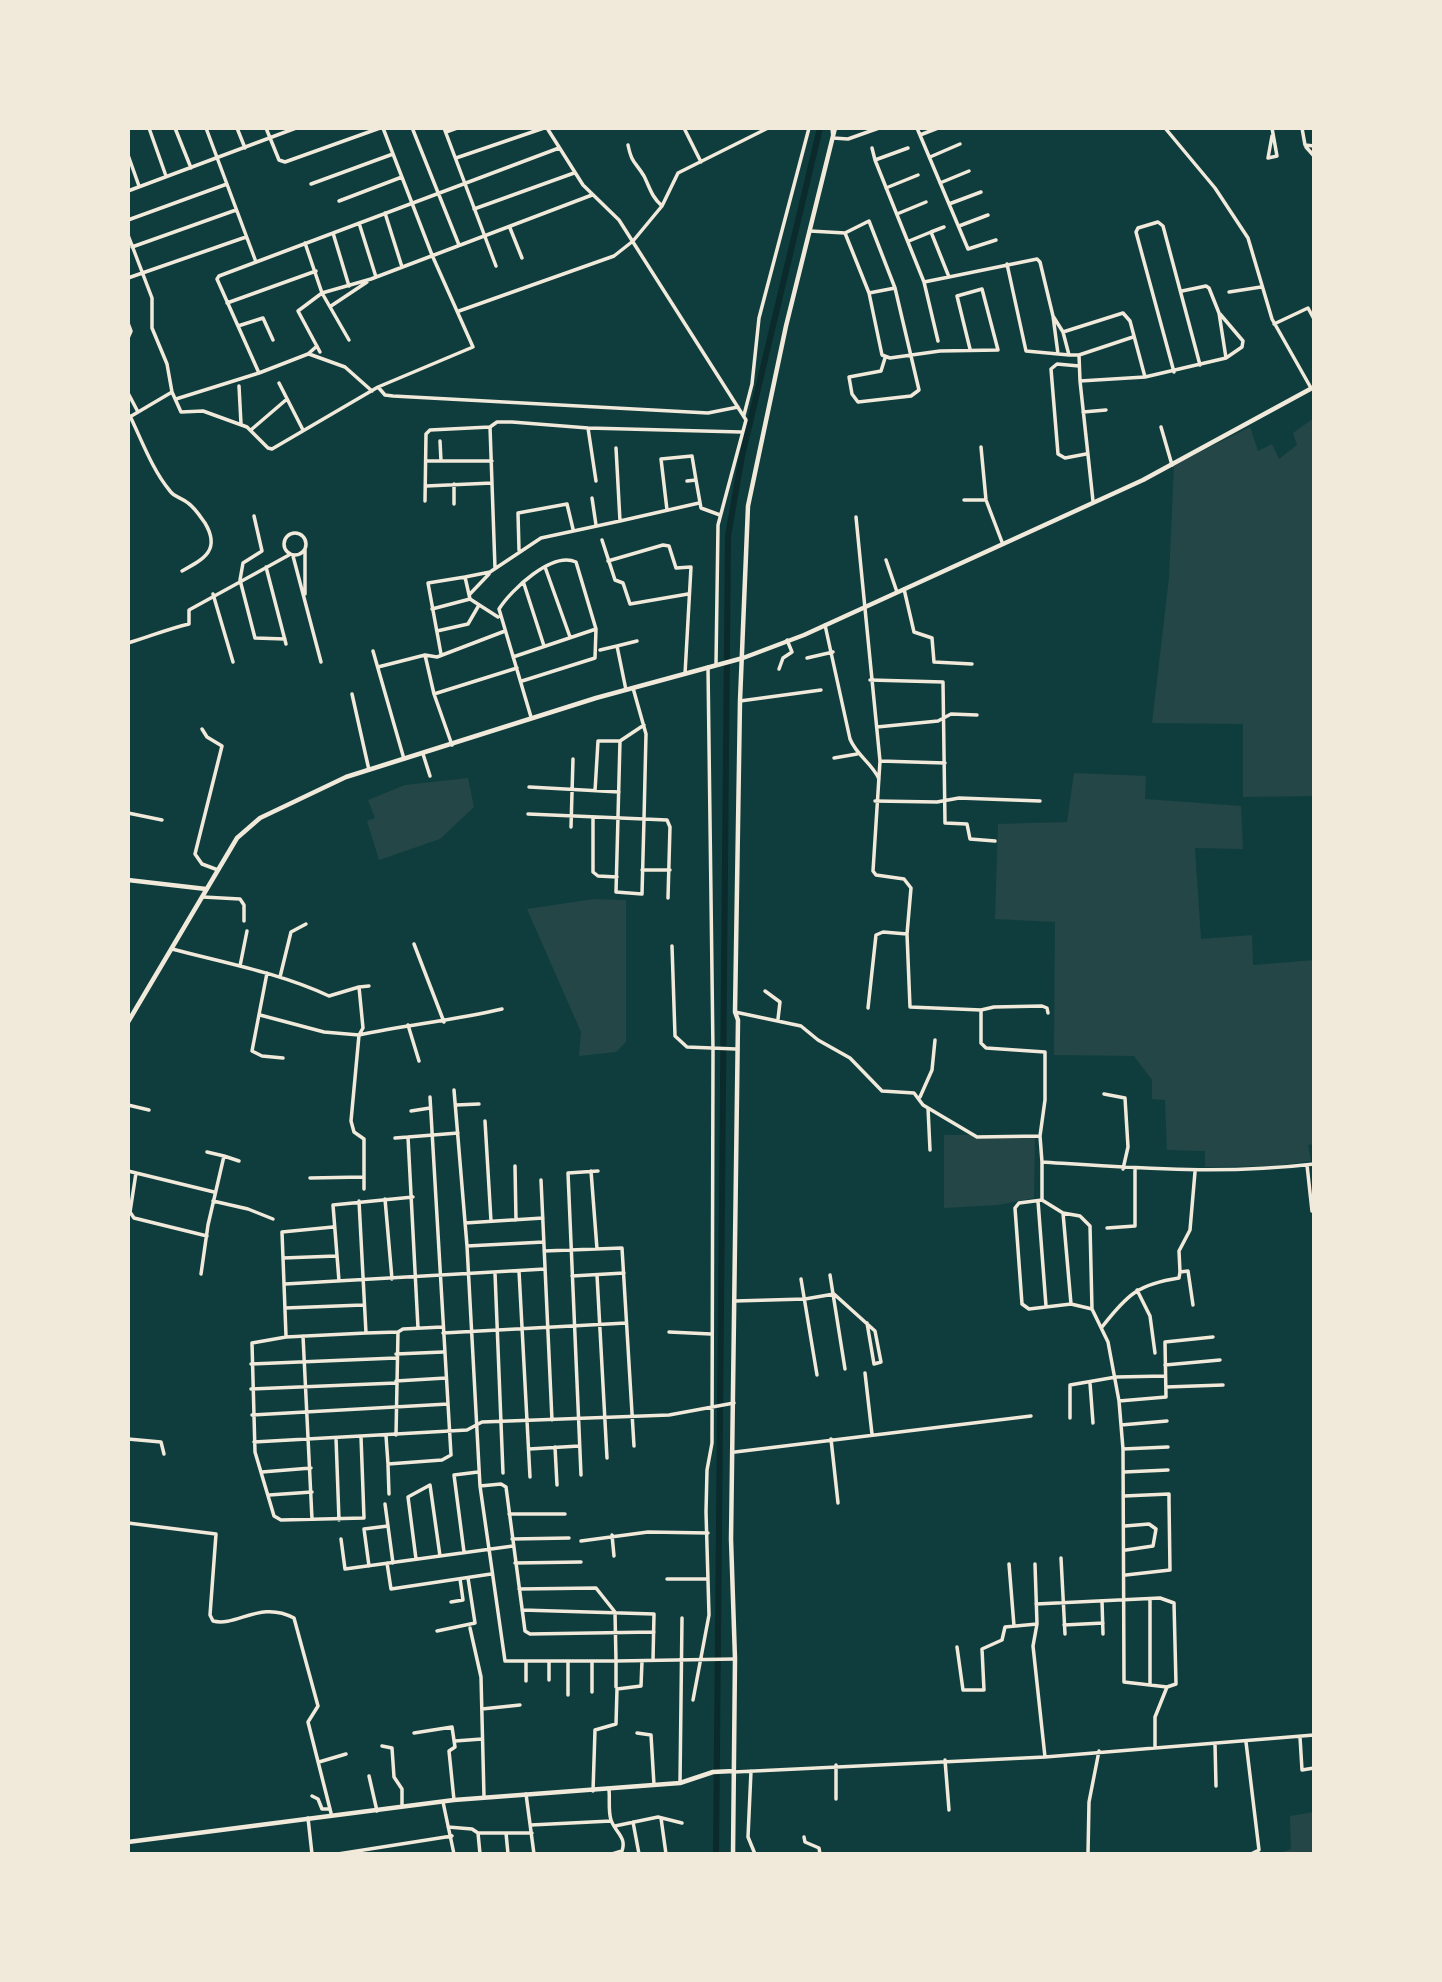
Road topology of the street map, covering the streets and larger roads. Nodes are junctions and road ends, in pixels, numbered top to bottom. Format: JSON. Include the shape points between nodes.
{"nodes":[{"id":1,"x":149,"y":128,"type":"edge"},
{"id":2,"x":175,"y":128,"type":"edge"},
{"id":3,"x":206,"y":128,"type":"edge"},
{"id":4,"x":237,"y":128,"type":"edge"},
{"id":5,"x":266,"y":128,"type":"edge"},
{"id":6,"x":295,"y":128,"type":"edge"},
{"id":7,"x":382,"y":128,"type":"edge"},
{"id":8,"x":457,"y":128,"type":"edge"},
{"id":9,"x":545,"y":128,"type":"edge"},
{"id":10,"x":684,"y":128,"type":"edge"},
{"id":11,"x":768,"y":128,"type":"edge"},
{"id":12,"x":809,"y":128,"type":"edge"},
{"id":13,"x":834,"y":128,"type":"edge"},
{"id":14,"x":879,"y":128,"type":"edge"},
{"id":15,"x":917,"y":128,"type":"edge"},
{"id":16,"x":938,"y":128,"type":"edge"},
{"id":17,"x":1165,"y":128,"type":"edge"},
{"id":18,"x":1272,"y":128,"type":"edge"},
{"id":19,"x":1302,"y":128,"type":"edge"},
{"id":20,"x":413,"y":130,"type":"dead end"},
{"id":21,"x":445,"y":130,"type":"edge"},
{"id":22,"x":920,"y":135,"type":"junction"},
{"id":23,"x":1272,"y":136,"type":"junction"},
{"id":24,"x":270,"y":138,"type":"junction"},
{"id":25,"x":833,"y":138,"type":"junction"},
{"id":26,"x":960,"y":144,"type":"dead end"},
{"id":27,"x":628,"y":145,"type":"dead end"},
{"id":28,"x":1314,"y":146,"type":"edge"},
{"id":29,"x":1306,"y":147,"type":"junction"},
{"id":30,"x":244,"y":148,"type":"junction"},
{"id":31,"x":559,"y":148,"type":"junction"},
{"id":32,"x":872,"y":148,"type":"dead end"},
{"id":33,"x":908,"y":148,"type":"dead end"},
{"id":34,"x":393,"y":154,"type":"junction"},
{"id":35,"x":128,"y":155,"type":"edge"},
{"id":36,"x":1314,"y":156,"type":"edge"},
{"id":37,"x":930,"y":157,"type":"junction"},
{"id":38,"x":217,"y":158,"type":"junction"},
{"id":39,"x":456,"y":158,"type":"junction"},
{"id":40,"x":875,"y":160,"type":"junction"},
{"id":41,"x":701,"y":162,"type":"junction"},
{"id":42,"x":191,"y":168,"type":"junction"},
{"id":43,"x":969,"y":171,"type":"dead end"},
{"id":44,"x":574,"y":173,"type":"junction"},
{"id":45,"x":918,"y":175,"type":"dead end"},
{"id":46,"x":166,"y":176,"type":"junction"},
{"id":47,"x":402,"y":177,"type":"junction"},
{"id":48,"x":940,"y":183,"type":"junction"},
{"id":49,"x":227,"y":184,"type":"junction"},
{"id":50,"x":311,"y":184,"type":"dead end"},
{"id":51,"x":465,"y":184,"type":"junction"},
{"id":52,"x":139,"y":186,"type":"junction"},
{"id":53,"x":886,"y":188,"type":"junction"},
{"id":54,"x":128,"y":191,"type":"edge"},
{"id":55,"x":981,"y":192,"type":"dead end"},
{"id":56,"x":439,"y":194,"type":"junction"},
{"id":57,"x":592,"y":195,"type":"junction"},
{"id":58,"x":339,"y":201,"type":"dead end"},
{"id":59,"x":926,"y":202,"type":"dead end"},
{"id":60,"x":412,"y":204,"type":"junction"},
{"id":61,"x":949,"y":204,"type":"junction"},
{"id":62,"x":662,"y":206,"type":"junction"},
{"id":63,"x":474,"y":209,"type":"junction"},
{"id":64,"x":237,"y":210,"type":"junction"},
{"id":65,"x":385,"y":214,"type":"junction"},
{"id":66,"x":897,"y":214,"type":"junction"},
{"id":67,"x":988,"y":215,"type":"dead end"},
{"id":68,"x":128,"y":220,"type":"edge"},
{"id":69,"x":359,"y":223,"type":"junction"},
{"id":70,"x":958,"y":226,"type":"junction"},
{"id":71,"x":510,"y":227,"type":"junction"},
{"id":72,"x":944,"y":227,"type":"dead end"},
{"id":73,"x":810,"y":231,"type":"junction"},
{"id":74,"x":930,"y":232,"type":"junction"},
{"id":75,"x":333,"y":233,"type":"junction"},
{"id":76,"x":845,"y":233,"type":"junction"},
{"id":77,"x":128,"y":235,"type":"edge"},
{"id":78,"x":484,"y":236,"type":"junction"},
{"id":79,"x":246,"y":237,"type":"junction"},
{"id":80,"x":996,"y":240,"type":"dead end"},
{"id":81,"x":909,"y":241,"type":"junction"},
{"id":82,"x":633,"y":242,"type":"junction"},
{"id":83,"x":305,"y":243,"type":"junction"},
{"id":84,"x":459,"y":245,"type":"junction"},
{"id":85,"x":132,"y":247,"type":"junction"},
{"id":86,"x":432,"y":255,"type":"junction"},
{"id":87,"x":522,"y":258,"type":"dead end"},
{"id":88,"x":256,"y":262,"type":"junction"},
{"id":89,"x":1007,"y":264,"type":"junction"},
{"id":90,"x":496,"y":266,"type":"dead end"},
{"id":91,"x":402,"y":267,"type":"junction"},
{"id":92,"x":316,"y":271,"type":"junction"},
{"id":93,"x":142,"y":272,"type":"junction"},
{"id":94,"x":949,"y":277,"type":"junction"},
{"id":95,"x":128,"y":278,"type":"edge"},
{"id":96,"x":374,"y":278,"type":"junction"},
{"id":97,"x":924,"y":282,"type":"junction"},
{"id":98,"x":349,"y":286,"type":"junction"},
{"id":99,"x":1261,"y":287,"type":"junction"},
{"id":100,"x":895,"y":288,"type":"junction"},
{"id":101,"x":1182,"y":291,"type":"junction"},
{"id":102,"x":1229,"y":292,"type":"dead end"},
{"id":103,"x":322,"y":293,"type":"junction"},
{"id":104,"x":869,"y":293,"type":"junction"},
{"id":105,"x":227,"y":303,"type":"junction"},
{"id":106,"x":331,"y":306,"type":"junction"},
{"id":107,"x":459,"y":312,"type":"junction"},
{"id":108,"x":1219,"y":313,"type":"junction"},
{"id":109,"x":1053,"y":316,"type":"junction"},
{"id":110,"x":1314,"y":319,"type":"edge"},
{"id":111,"x":128,"y":323,"type":"edge"},
{"id":112,"x":1274,"y":324,"type":"junction"},
{"id":113,"x":238,"y":326,"type":"junction"},
{"id":114,"x":1063,"y":332,"type":"junction"},
{"id":115,"x":1134,"y":337,"type":"junction"},
{"id":116,"x":128,"y":338,"type":"edge"},
{"id":117,"x":273,"y":340,"type":"dead end"},
{"id":118,"x":349,"y":340,"type":"dead end"},
{"id":119,"x":938,"y":341,"type":"dead end"},
{"id":120,"x":317,"y":345,"type":"junction"},
{"id":121,"x":970,"y":349,"type":"junction"},
{"id":122,"x":320,"y":352,"type":"dead end"},
{"id":123,"x":308,"y":354,"type":"junction"},
{"id":124,"x":1058,"y":354,"type":"junction"},
{"id":125,"x":1069,"y":355,"type":"junction"},
{"id":126,"x":1079,"y":355,"type":"junction"},
{"id":127,"x":911,"y":356,"type":"junction"},
{"id":128,"x":886,"y":358,"type":"junction"},
{"id":129,"x":1226,"y":358,"type":"junction"},
{"id":130,"x":1200,"y":365,"type":"junction"},
{"id":131,"x":1079,"y":366,"type":"junction"},
{"id":132,"x":1174,"y":372,"type":"junction"},
{"id":133,"x":259,"y":373,"type":"junction"},
{"id":134,"x":1145,"y":377,"type":"junction"},
{"id":135,"x":1080,"y":381,"type":"junction"},
{"id":136,"x":279,"y":383,"type":"dead end"},
{"id":137,"x":239,"y":386,"type":"dead end"},
{"id":138,"x":377,"y":387,"type":"junction"},
{"id":139,"x":1313,"y":387,"type":"edge"},
{"id":140,"x":372,"y":391,"type":"junction"},
{"id":141,"x":172,"y":392,"type":"junction"},
{"id":142,"x":128,"y":393,"type":"edge"},
{"id":143,"x":287,"y":399,"type":"junction"},
{"id":144,"x":175,"y":400,"type":"junction"},
{"id":145,"x":738,"y":407,"type":"junction"},
{"id":146,"x":1106,"y":410,"type":"dead end"},
{"id":147,"x":138,"y":412,"type":"junction"},
{"id":148,"x":1083,"y":412,"type":"junction"},
{"id":149,"x":129,"y":417,"type":"edge"},
{"id":150,"x":745,"y":418,"type":"junction"},
{"id":151,"x":241,"y":424,"type":"junction"},
{"id":152,"x":490,"y":427,"type":"junction"},
{"id":153,"x":1161,"y":427,"type":"dead end"},
{"id":154,"x":588,"y":428,"type":"junction"},
{"id":155,"x":252,"y":429,"type":"junction"},
{"id":156,"x":303,"y":430,"type":"junction"},
{"id":157,"x":741,"y":432,"type":"junction"},
{"id":158,"x":440,"y":441,"type":"dead end"},
{"id":159,"x":981,"y":447,"type":"dead end"},
{"id":160,"x":616,"y":448,"type":"dead end"},
{"id":161,"x":1086,"y":454,"type":"junction"},
{"id":162,"x":426,"y":461,"type":"junction"},
{"id":163,"x":441,"y":461,"type":"junction"},
{"id":164,"x":492,"y":461,"type":"junction"},
{"id":165,"x":1172,"y":465,"type":"junction"},
{"id":166,"x":696,"y":480,"type":"junction"},
{"id":167,"x":596,"y":481,"type":"dead end"},
{"id":168,"x":687,"y":481,"type":"dead end"},
{"id":169,"x":492,"y":483,"type":"junction"},
{"id":170,"x":454,"y":484,"type":"junction"},
{"id":171,"x":426,"y":486,"type":"junction"},
{"id":172,"x":592,"y":498,"type":"dead end"},
{"id":173,"x":964,"y":500,"type":"dead end"},
{"id":174,"x":986,"y":500,"type":"junction"},
{"id":175,"x":1093,"y":500,"type":"junction"},
{"id":176,"x":425,"y":501,"type":"dead end"},
{"id":177,"x":699,"y":503,"type":"junction"},
{"id":178,"x":454,"y":504,"type":"dead end"},
{"id":179,"x":667,"y":510,"type":"junction"},
{"id":180,"x":720,"y":515,"type":"junction"},
{"id":181,"x":254,"y":516,"type":"dead end"},
{"id":182,"x":856,"y":517,"type":"dead end"},
{"id":183,"x":620,"y":521,"type":"junction"},
{"id":184,"x":596,"y":525,"type":"junction"},
{"id":185,"x":573,"y":529,"type":"junction"},
{"id":186,"x":601,"y":540,"type":"dead end"},
{"id":187,"x":1002,"y":542,"type":"junction"},
{"id":188,"x":305,"y":548,"type":"junction"},
{"id":189,"x":519,"y":551,"type":"junction"},
{"id":190,"x":291,"y":555,"type":"junction"},
{"id":191,"x":887,"y":560,"type":"dead end"},
{"id":192,"x":608,"y":561,"type":"junction"},
{"id":193,"x":266,"y":567,"type":"junction"},
{"id":194,"x":545,"y":567,"type":"junction"},
{"id":195,"x":495,"y":568,"type":"junction"},
{"id":196,"x":181,"y":571,"type":"dead end"},
{"id":197,"x":490,"y":572,"type":"junction"},
{"id":198,"x":465,"y":577,"type":"junction"},
{"id":199,"x":240,"y":580,"type":"junction"},
{"id":200,"x":524,"y":584,"type":"junction"},
{"id":201,"x":904,"y":589,"type":"junction"},
{"id":202,"x":214,"y":594,"type":"junction"},
{"id":203,"x":688,"y":594,"type":"junction"},
{"id":204,"x":898,"y":594,"type":"junction"},
{"id":205,"x":470,"y":597,"type":"junction"},
{"id":206,"x":305,"y":599,"type":"junction"},
{"id":207,"x":480,"y":605,"type":"junction"},
{"id":208,"x":864,"y":607,"type":"junction"},
{"id":209,"x":432,"y":608,"type":"junction"},
{"id":210,"x":500,"y":618,"type":"junction"},
{"id":211,"x":825,"y":625,"type":"junction"},
{"id":212,"x":596,"y":629,"type":"junction"},
{"id":213,"x":437,"y":631,"type":"junction"},
{"id":214,"x":505,"y":631,"type":"junction"},
{"id":215,"x":570,"y":637,"type":"junction"},
{"id":216,"x":285,"y":639,"type":"junction"},
{"id":217,"x":787,"y":640,"type":"junction"},
{"id":218,"x":637,"y":641,"type":"dead end"},
{"id":219,"x":128,"y":643,"type":"edge"},
{"id":220,"x":286,"y":645,"type":"dead end"},
{"id":221,"x":544,"y":646,"type":"junction"},
{"id":222,"x":617,"y":646,"type":"junction"},
{"id":223,"x":600,"y":650,"type":"dead end"},
{"id":224,"x":373,"y":651,"type":"dead end"},
{"id":225,"x":833,"y":652,"type":"junction"},
{"id":226,"x":441,"y":654,"type":"junction"},
{"id":227,"x":425,"y":655,"type":"junction"},
{"id":228,"x":513,"y":657,"type":"junction"},
{"id":229,"x":743,"y":658,"type":"junction"},
{"id":230,"x":807,"y":658,"type":"dead end"},
{"id":231,"x":233,"y":662,"type":"dead end"},
{"id":232,"x":321,"y":662,"type":"dead end"},
{"id":233,"x":717,"y":663,"type":"junction"},
{"id":234,"x":972,"y":664,"type":"dead end"},
{"id":235,"x":378,"y":667,"type":"junction"},
{"id":236,"x":708,"y":667,"type":"junction"},
{"id":237,"x":517,"y":668,"type":"junction"},
{"id":238,"x":779,"y":669,"type":"dead end"},
{"id":239,"x":685,"y":674,"type":"junction"},
{"id":240,"x":870,"y":680,"type":"junction"},
{"id":241,"x":522,"y":681,"type":"junction"},
{"id":242,"x":633,"y":688,"type":"junction"},
{"id":243,"x":626,"y":690,"type":"junction"},
{"id":244,"x":821,"y":690,"type":"dead end"},
{"id":245,"x":352,"y":694,"type":"dead end"},
{"id":246,"x":434,"y":694,"type":"junction"},
{"id":247,"x":740,"y":701,"type":"junction"},
{"id":248,"x":977,"y":715,"type":"dead end"},
{"id":249,"x":531,"y":717,"type":"junction"},
{"id":250,"x":944,"y":718,"type":"junction"},
{"id":251,"x":644,"y":725,"type":"junction"},
{"id":252,"x":877,"y":727,"type":"junction"},
{"id":253,"x":202,"y":729,"type":"dead end"},
{"id":254,"x":620,"y":741,"type":"junction"},
{"id":255,"x":452,"y":745,"type":"junction"},
{"id":256,"x":423,"y":754,"type":"junction"},
{"id":257,"x":857,"y":754,"type":"junction"},
{"id":258,"x":834,"y":758,"type":"dead end"},
{"id":259,"x":573,"y":759,"type":"dead end"},
{"id":260,"x":404,"y":761,"type":"junction"},
{"id":261,"x":880,"y":761,"type":"junction"},
{"id":262,"x":945,"y":763,"type":"junction"},
{"id":263,"x":369,"y":770,"type":"junction"},
{"id":264,"x":430,"y":776,"type":"dead end"},
{"id":265,"x":880,"y":781,"type":"junction"},
{"id":266,"x":529,"y":788,"type":"dead end"},
{"id":267,"x":572,"y":789,"type":"junction"},
{"id":268,"x":595,"y":791,"type":"junction"},
{"id":269,"x":619,"y":792,"type":"junction"},
{"id":270,"x":946,"y":800,"type":"junction"},
{"id":271,"x":875,"y":801,"type":"junction"},
{"id":272,"x":1040,"y":801,"type":"dead end"},
{"id":273,"x":128,"y":813,"type":"edge"},
{"id":274,"x":528,"y":814,"type":"dead end"},
{"id":275,"x":571,"y":815,"type":"junction"},
{"id":276,"x":593,"y":817,"type":"junction"},
{"id":277,"x":618,"y":818,"type":"junction"},
{"id":278,"x":644,"y":819,"type":"junction"},
{"id":279,"x":162,"y":820,"type":"dead end"},
{"id":280,"x":571,"y":827,"type":"dead end"},
{"id":281,"x":995,"y":841,"type":"dead end"},
{"id":282,"x":218,"y":870,"type":"junction"},
{"id":283,"x":642,"y":870,"type":"junction"},
{"id":284,"x":670,"y":870,"type":"junction"},
{"id":285,"x":617,"y":877,"type":"junction"},
{"id":286,"x":128,"y":880,"type":"edge"},
{"id":287,"x":206,"y":889,"type":"junction"},
{"id":288,"x":203,"y":897,"type":"junction"},
{"id":289,"x":668,"y":898,"type":"dead end"},
{"id":290,"x":244,"y":921,"type":"dead end"},
{"id":291,"x":306,"y":924,"type":"dead end"},
{"id":292,"x":247,"y":931,"type":"dead end"},
{"id":293,"x":907,"y":934,"type":"junction"},
{"id":294,"x":414,"y":944,"type":"dead end"},
{"id":295,"x":672,"y":946,"type":"dead end"},
{"id":296,"x":172,"y":949,"type":"junction"},
{"id":297,"x":240,"y":967,"type":"junction"},
{"id":298,"x":267,"y":973,"type":"junction"},
{"id":299,"x":280,"y":977,"type":"junction"},
{"id":300,"x":369,"y":986,"type":"dead end"},
{"id":301,"x":359,"y":987,"type":"junction"},
{"id":302,"x":765,"y":991,"type":"dead end"},
{"id":303,"x":502,"y":1009,"type":"dead end"},
{"id":304,"x":868,"y":1009,"type":"dead end"},
{"id":305,"x":981,"y":1010,"type":"junction"},
{"id":306,"x":735,"y":1012,"type":"junction"},
{"id":307,"x":1048,"y":1013,"type":"dead end"},
{"id":308,"x":260,"y":1015,"type":"junction"},
{"id":309,"x":778,"y":1019,"type":"junction"},
{"id":310,"x":128,"y":1022,"type":"edge"},
{"id":311,"x":444,"y":1022,"type":"junction"},
{"id":312,"x":408,"y":1025,"type":"junction"},
{"id":313,"x":359,"y":1035,"type":"junction"},
{"id":314,"x":935,"y":1040,"type":"dead end"},
{"id":315,"x":714,"y":1050,"type":"junction"},
{"id":316,"x":733,"y":1050,"type":"junction"},
{"id":317,"x":283,"y":1058,"type":"dead end"},
{"id":318,"x":419,"y":1061,"type":"dead end"},
{"id":319,"x":454,"y":1090,"type":"dead end"},
{"id":320,"x":1104,"y":1094,"type":"dead end"},
{"id":321,"x":430,"y":1097,"type":"dead end"},
{"id":322,"x":920,"y":1097,"type":"junction"},
{"id":323,"x":479,"y":1104,"type":"dead end"},
{"id":324,"x":128,"y":1105,"type":"edge"},
{"id":325,"x":456,"y":1105,"type":"junction"},
{"id":326,"x":430,"y":1108,"type":"junction"},
{"id":327,"x":928,"y":1108,"type":"junction"},
{"id":328,"x":149,"y":1110,"type":"dead end"},
{"id":329,"x":411,"y":1111,"type":"dead end"},
{"id":330,"x":485,"y":1121,"type":"dead end"},
{"id":331,"x":458,"y":1133,"type":"junction"},
{"id":332,"x":433,"y":1135,"type":"junction"},
{"id":333,"x":1040,"y":1136,"type":"junction"},
{"id":334,"x":408,"y":1137,"type":"junction"},
{"id":335,"x":395,"y":1138,"type":"dead end"},
{"id":336,"x":930,"y":1150,"type":"dead end"},
{"id":337,"x":207,"y":1152,"type":"dead end"},
{"id":338,"x":225,"y":1156,"type":"junction"},
{"id":339,"x":239,"y":1161,"type":"dead end"},
{"id":340,"x":1042,"y":1162,"type":"junction"},
{"id":341,"x":1314,"y":1164,"type":"edge"},
{"id":342,"x":1307,"y":1165,"type":"junction"},
{"id":343,"x":515,"y":1166,"type":"dead end"},
{"id":344,"x":1123,"y":1169,"type":"junction"},
{"id":345,"x":1135,"y":1170,"type":"junction"},
{"id":346,"x":128,"y":1171,"type":"edge"},
{"id":347,"x":591,"y":1171,"type":"junction"},
{"id":348,"x":598,"y":1171,"type":"dead end"},
{"id":349,"x":1195,"y":1172,"type":"junction"},
{"id":350,"x":136,"y":1173,"type":"junction"},
{"id":351,"x":363,"y":1177,"type":"junction"},
{"id":352,"x":310,"y":1178,"type":"dead end"},
{"id":353,"x":541,"y":1181,"type":"dead end"},
{"id":354,"x":363,"y":1189,"type":"dead end"},
{"id":355,"x":215,"y":1192,"type":"junction"},
{"id":356,"x":413,"y":1197,"type":"junction"},
{"id":357,"x":385,"y":1199,"type":"junction"},
{"id":358,"x":1040,"y":1200,"type":"junction"},
{"id":359,"x":213,"y":1201,"type":"junction"},
{"id":360,"x":359,"y":1201,"type":"junction"},
{"id":361,"x":1312,"y":1211,"type":"dead end"},
{"id":362,"x":1063,"y":1213,"type":"junction"},
{"id":363,"x":542,"y":1218,"type":"junction"},
{"id":364,"x":274,"y":1219,"type":"dead end"},
{"id":365,"x":516,"y":1220,"type":"junction"},
{"id":366,"x":491,"y":1221,"type":"junction"},
{"id":367,"x":466,"y":1223,"type":"junction"},
{"id":368,"x":333,"y":1227,"type":"junction"},
{"id":369,"x":1107,"y":1228,"type":"dead end"},
{"id":370,"x":207,"y":1236,"type":"junction"},
{"id":371,"x":544,"y":1242,"type":"junction"},
{"id":372,"x":467,"y":1246,"type":"junction"},
{"id":373,"x":597,"y":1249,"type":"junction"},
{"id":374,"x":571,"y":1250,"type":"junction"},
{"id":375,"x":544,"y":1251,"type":"junction"},
{"id":376,"x":336,"y":1256,"type":"junction"},
{"id":377,"x":283,"y":1258,"type":"junction"},
{"id":378,"x":545,"y":1269,"type":"junction"},
{"id":379,"x":519,"y":1271,"type":"junction"},
{"id":380,"x":1180,"y":1272,"type":"junction"},
{"id":381,"x":495,"y":1273,"type":"junction"},
{"id":382,"x":624,"y":1273,"type":"junction"},
{"id":383,"x":201,"y":1274,"type":"dead end"},
{"id":384,"x":469,"y":1274,"type":"junction"},
{"id":385,"x":597,"y":1275,"type":"junction"},
{"id":386,"x":830,"y":1275,"type":"dead end"},
{"id":387,"x":441,"y":1276,"type":"junction"},
{"id":388,"x":572,"y":1276,"type":"junction"},
{"id":389,"x":416,"y":1278,"type":"junction"},
{"id":390,"x":392,"y":1279,"type":"junction"},
{"id":391,"x":801,"y":1279,"type":"dead end"},
{"id":392,"x":364,"y":1280,"type":"junction"},
{"id":393,"x":339,"y":1281,"type":"junction"},
{"id":394,"x":285,"y":1284,"type":"junction"},
{"id":395,"x":1137,"y":1290,"type":"junction"},
{"id":396,"x":834,"y":1294,"type":"junction"},
{"id":397,"x":805,"y":1299,"type":"junction"},
{"id":398,"x":735,"y":1301,"type":"junction"},
{"id":399,"x":1071,"y":1304,"type":"junction"},
{"id":400,"x":364,"y":1305,"type":"junction"},
{"id":401,"x":1193,"y":1305,"type":"dead end"},
{"id":402,"x":1046,"y":1306,"type":"junction"},
{"id":403,"x":285,"y":1308,"type":"junction"},
{"id":404,"x":1092,"y":1309,"type":"junction"},
{"id":405,"x":626,"y":1323,"type":"junction"},
{"id":406,"x":867,"y":1323,"type":"junction"},
{"id":407,"x":600,"y":1325,"type":"junction"},
{"id":408,"x":575,"y":1326,"type":"junction"},
{"id":409,"x":442,"y":1327,"type":"junction"},
{"id":410,"x":1101,"y":1327,"type":"junction"},
{"id":411,"x":418,"y":1328,"type":"junction"},
{"id":412,"x":547,"y":1328,"type":"junction"},
{"id":413,"x":522,"y":1329,"type":"junction"},
{"id":414,"x":471,"y":1331,"type":"junction"},
{"id":415,"x":497,"y":1331,"type":"junction"},
{"id":416,"x":398,"y":1332,"type":"junction"},
{"id":417,"x":670,"y":1332,"type":"dead end"},
{"id":418,"x":366,"y":1333,"type":"junction"},
{"id":419,"x":443,"y":1333,"type":"junction"},
{"id":420,"x":711,"y":1334,"type":"junction"},
{"id":421,"x":303,"y":1336,"type":"junction"},
{"id":422,"x":286,"y":1337,"type":"junction"},
{"id":423,"x":1213,"y":1337,"type":"dead end"},
{"id":424,"x":444,"y":1352,"type":"junction"},
{"id":425,"x":1156,"y":1353,"type":"dead end"},
{"id":426,"x":397,"y":1356,"type":"junction"},
{"id":427,"x":1220,"y":1360,"type":"dead end"},
{"id":428,"x":304,"y":1363,"type":"junction"},
{"id":429,"x":251,"y":1364,"type":"junction"},
{"id":430,"x":1165,"y":1365,"type":"junction"},
{"id":431,"x":845,"y":1369,"type":"dead end"},
{"id":432,"x":865,"y":1373,"type":"dead end"},
{"id":433,"x":817,"y":1375,"type":"dead end"},
{"id":434,"x":1165,"y":1376,"type":"junction"},
{"id":435,"x":1116,"y":1377,"type":"junction"},
{"id":436,"x":446,"y":1378,"type":"junction"},
{"id":437,"x":396,"y":1382,"type":"junction"},
{"id":438,"x":1090,"y":1383,"type":"junction"},
{"id":439,"x":1223,"y":1385,"type":"dead end"},
{"id":440,"x":306,"y":1387,"type":"junction"},
{"id":441,"x":1166,"y":1387,"type":"junction"},
{"id":442,"x":251,"y":1389,"type":"junction"},
{"id":443,"x":1119,"y":1401,"type":"junction"},
{"id":444,"x":734,"y":1403,"type":"junction"},
{"id":445,"x":448,"y":1404,"type":"junction"},
{"id":446,"x":712,"y":1405,"type":"junction"},
{"id":447,"x":396,"y":1408,"type":"junction"},
{"id":448,"x":308,"y":1413,"type":"junction"},
{"id":449,"x":252,"y":1415,"type":"junction"},
{"id":450,"x":1031,"y":1416,"type":"dead end"},
{"id":451,"x":632,"y":1417,"type":"junction"},
{"id":452,"x":605,"y":1418,"type":"junction"},
{"id":453,"x":1070,"y":1418,"type":"dead end"},
{"id":454,"x":579,"y":1419,"type":"junction"},
{"id":455,"x":552,"y":1420,"type":"junction"},
{"id":456,"x":1167,"y":1421,"type":"dead end"},
{"id":457,"x":527,"y":1422,"type":"junction"},
{"id":458,"x":476,"y":1423,"type":"junction"},
{"id":459,"x":502,"y":1423,"type":"junction"},
{"id":460,"x":1093,"y":1423,"type":"dead end"},
{"id":461,"x":1121,"y":1425,"type":"junction"},
{"id":462,"x":450,"y":1431,"type":"junction"},
{"id":463,"x":872,"y":1434,"type":"junction"},
{"id":464,"x":396,"y":1435,"type":"junction"},
{"id":465,"x":386,"y":1436,"type":"junction"},
{"id":466,"x":361,"y":1437,"type":"junction"},
{"id":467,"x":336,"y":1438,"type":"junction"},
{"id":468,"x":128,"y":1439,"type":"edge"},
{"id":469,"x":831,"y":1439,"type":"junction"},
{"id":470,"x":310,"y":1440,"type":"junction"},
{"id":471,"x":254,"y":1442,"type":"junction"},
{"id":472,"x":580,"y":1446,"type":"junction"},
{"id":473,"x":634,"y":1446,"type":"dead end"},
{"id":474,"x":555,"y":1447,"type":"junction"},
{"id":475,"x":1168,"y":1447,"type":"dead end"},
{"id":476,"x":529,"y":1449,"type":"junction"},
{"id":477,"x":1123,"y":1449,"type":"junction"},
{"id":478,"x":734,"y":1452,"type":"junction"},
{"id":479,"x":164,"y":1454,"type":"dead end"},
{"id":480,"x":607,"y":1458,"type":"dead end"},
{"id":481,"x":388,"y":1464,"type":"junction"},
{"id":482,"x":311,"y":1468,"type":"junction"},
{"id":483,"x":1168,"y":1470,"type":"dead end"},
{"id":484,"x":262,"y":1472,"type":"junction"},
{"id":485,"x":478,"y":1472,"type":"junction"},
{"id":486,"x":503,"y":1472,"type":"dead end"},
{"id":487,"x":1124,"y":1472,"type":"junction"},
{"id":488,"x":581,"y":1475,"type":"dead end"},
{"id":489,"x":530,"y":1477,"type":"dead end"},
{"id":490,"x":557,"y":1485,"type":"dead end"},
{"id":491,"x":480,"y":1486,"type":"junction"},
{"id":492,"x":312,"y":1492,"type":"junction"},
{"id":493,"x":389,"y":1494,"type":"dead end"},
{"id":494,"x":270,"y":1495,"type":"junction"},
{"id":495,"x":1124,"y":1496,"type":"junction"},
{"id":496,"x":838,"y":1503,"type":"dead end"},
{"id":497,"x":385,"y":1504,"type":"dead end"},
{"id":498,"x":509,"y":1514,"type":"junction"},
{"id":499,"x":565,"y":1514,"type":"dead end"},
{"id":500,"x":312,"y":1520,"type":"junction"},
{"id":501,"x":339,"y":1520,"type":"junction"},
{"id":502,"x":128,"y":1523,"type":"edge"},
{"id":503,"x":388,"y":1526,"type":"junction"},
{"id":504,"x":1125,"y":1526,"type":"junction"},
{"id":505,"x":708,"y":1532,"type":"junction"},
{"id":506,"x":612,"y":1535,"type":"junction"},
{"id":507,"x":569,"y":1538,"type":"dead end"},
{"id":508,"x":341,"y":1539,"type":"dead end"},
{"id":509,"x":512,"y":1539,"type":"junction"},
{"id":510,"x":581,"y":1541,"type":"dead end"},
{"id":511,"x":513,"y":1546,"type":"junction"},
{"id":512,"x":489,"y":1550,"type":"junction"},
{"id":513,"x":1126,"y":1550,"type":"junction"},
{"id":514,"x":464,"y":1553,"type":"junction"},
{"id":515,"x":440,"y":1556,"type":"junction"},
{"id":516,"x":614,"y":1556,"type":"dead end"},
{"id":517,"x":1061,"y":1558,"type":"dead end"},
{"id":518,"x":416,"y":1559,"type":"junction"},
{"id":519,"x":581,"y":1562,"type":"dead end"},
{"id":520,"x":390,"y":1563,"type":"junction"},
{"id":521,"x":515,"y":1563,"type":"junction"},
{"id":522,"x":1009,"y":1564,"type":"dead end"},
{"id":523,"x":1035,"y":1564,"type":"dead end"},
{"id":524,"x":369,"y":1566,"type":"junction"},
{"id":525,"x":492,"y":1574,"type":"junction"},
{"id":526,"x":1126,"y":1575,"type":"junction"},
{"id":527,"x":468,"y":1578,"type":"junction"},
{"id":528,"x":460,"y":1579,"type":"junction"},
{"id":529,"x":667,"y":1579,"type":"dead end"},
{"id":530,"x":707,"y":1579,"type":"junction"},
{"id":531,"x":519,"y":1588,"type":"junction"},
{"id":532,"x":471,"y":1598,"type":"junction"},
{"id":533,"x":1150,"y":1599,"type":"junction"},
{"id":534,"x":463,"y":1600,"type":"junction"},
{"id":535,"x":1102,"y":1600,"type":"junction"},
{"id":536,"x":1125,"y":1600,"type":"junction"},
{"id":537,"x":1063,"y":1601,"type":"junction"},
{"id":538,"x":452,"y":1602,"type":"dead end"},
{"id":539,"x":1036,"y":1604,"type":"junction"},
{"id":540,"x":523,"y":1610,"type":"junction"},
{"id":541,"x":615,"y":1612,"type":"junction"},
{"id":542,"x":682,"y":1618,"type":"dead end"},
{"id":543,"x":1103,"y":1623,"type":"junction"},
{"id":544,"x":1037,"y":1625,"type":"junction"},
{"id":545,"x":1064,"y":1625,"type":"junction"},
{"id":546,"x":1014,"y":1626,"type":"junction"},
{"id":547,"x":470,"y":1628,"type":"dead end"},
{"id":548,"x":437,"y":1631,"type":"dead end"},
{"id":549,"x":654,"y":1632,"type":"junction"},
{"id":550,"x":616,"y":1634,"type":"junction"},
{"id":551,"x":1065,"y":1634,"type":"dead end"},
{"id":552,"x":1103,"y":1634,"type":"dead end"},
{"id":553,"x":957,"y":1647,"type":"dead end"},
{"id":554,"x":732,"y":1659,"type":"junction"},
{"id":555,"x":653,"y":1660,"type":"junction"},
{"id":556,"x":701,"y":1660,"type":"junction"},
{"id":557,"x":526,"y":1661,"type":"junction"},
{"id":558,"x":550,"y":1661,"type":"junction"},
{"id":559,"x":568,"y":1661,"type":"junction"},
{"id":560,"x":592,"y":1661,"type":"junction"},
{"id":561,"x":616,"y":1661,"type":"junction"},
{"id":562,"x":642,"y":1661,"type":"junction"},
{"id":563,"x":681,"y":1662,"type":"junction"},
{"id":564,"x":550,"y":1680,"type":"dead end"},
{"id":565,"x":526,"y":1681,"type":"dead end"},
{"id":566,"x":1150,"y":1685,"type":"junction"},
{"id":567,"x":616,"y":1687,"type":"dead end"},
{"id":568,"x":1167,"y":1687,"type":"junction"},
{"id":569,"x":592,"y":1692,"type":"dead end"},
{"id":570,"x":568,"y":1695,"type":"dead end"},
{"id":571,"x":693,"y":1700,"type":"dead end"},
{"id":572,"x":520,"y":1705,"type":"dead end"},
{"id":573,"x":482,"y":1709,"type":"junction"},
{"id":574,"x":414,"y":1733,"type":"dead end"},
{"id":575,"x":637,"y":1733,"type":"dead end"},
{"id":576,"x":1314,"y":1735,"type":"edge"},
{"id":577,"x":1300,"y":1737,"type":"junction"},
{"id":578,"x":482,"y":1739,"type":"junction"},
{"id":579,"x":454,"y":1741,"type":"junction"},
{"id":580,"x":1246,"y":1742,"type":"junction"},
{"id":581,"x":1215,"y":1744,"type":"junction"},
{"id":582,"x":382,"y":1746,"type":"dead end"},
{"id":583,"x":1155,"y":1748,"type":"junction"},
{"id":584,"x":1099,"y":1751,"type":"junction"},
{"id":585,"x":346,"y":1754,"type":"dead end"},
{"id":586,"x":1045,"y":1756,"type":"junction"},
{"id":587,"x":945,"y":1760,"type":"junction"},
{"id":588,"x":319,"y":1762,"type":"junction"},
{"id":589,"x":836,"y":1765,"type":"junction"},
{"id":590,"x":1314,"y":1768,"type":"edge"},
{"id":591,"x":731,"y":1771,"type":"junction"},
{"id":592,"x":751,"y":1771,"type":"junction"},
{"id":593,"x":369,"y":1776,"type":"dead end"},
{"id":594,"x":680,"y":1783,"type":"junction"},
{"id":595,"x":654,"y":1785,"type":"junction"},
{"id":596,"x":1216,"y":1786,"type":"dead end"},
{"id":597,"x":609,"y":1790,"type":"junction"},
{"id":598,"x":593,"y":1791,"type":"junction"},
{"id":599,"x":526,"y":1793,"type":"junction"},
{"id":600,"x":312,"y":1796,"type":"dead end"},
{"id":601,"x":484,"y":1797,"type":"junction"},
{"id":602,"x":836,"y":1799,"type":"dead end"},
{"id":603,"x":454,"y":1800,"type":"junction"},
{"id":604,"x":443,"y":1802,"type":"junction"},
{"id":605,"x":402,"y":1807,"type":"junction"},
{"id":606,"x":949,"y":1810,"type":"dead end"},
{"id":607,"x":330,"y":1811,"type":"junction"},
{"id":608,"x":377,"y":1811,"type":"junction"},
{"id":609,"x":308,"y":1817,"type":"junction"},
{"id":610,"x":661,"y":1818,"type":"junction"},
{"id":611,"x":611,"y":1821,"type":"junction"},
{"id":612,"x":633,"y":1821,"type":"junction"},
{"id":613,"x":682,"y":1823,"type":"dead end"},
{"id":614,"x":531,"y":1825,"type":"junction"},
{"id":615,"x":615,"y":1826,"type":"junction"},
{"id":616,"x":448,"y":1827,"type":"junction"},
{"id":617,"x":478,"y":1833,"type":"junction"},
{"id":618,"x":506,"y":1833,"type":"junction"},
{"id":619,"x":532,"y":1833,"type":"junction"},
{"id":620,"x":452,"y":1836,"type":"junction"},
{"id":621,"x":804,"y":1837,"type":"dead end"},
{"id":622,"x":128,"y":1842,"type":"edge"},
{"id":623,"x":312,"y":1854,"type":"edge"},
{"id":624,"x":338,"y":1854,"type":"edge"},
{"id":625,"x":454,"y":1854,"type":"edge"},
{"id":626,"x":480,"y":1854,"type":"edge"},
{"id":627,"x":508,"y":1854,"type":"edge"},
{"id":628,"x":534,"y":1854,"type":"edge"},
{"id":629,"x":612,"y":1854,"type":"edge"},
{"id":630,"x":639,"y":1854,"type":"edge"},
{"id":631,"x":666,"y":1854,"type":"edge"},
{"id":632,"x":733,"y":1854,"type":"edge"},
{"id":633,"x":755,"y":1854,"type":"edge"},
{"id":634,"x":820,"y":1854,"type":"edge"},
{"id":635,"x":1088,"y":1854,"type":"edge"},
{"id":636,"x":1251,"y":1854,"type":"edge"}],
"edges":[{"from":1,"to":46,"type":"street"},
{"from":2,"to":42,"type":"street"},
{"from":3,"to":38,"type":"street"},
{"from":4,"to":30,"type":"street"},
{"from":5,"to":24,"type":"street"},
{"from":6,"to":24,"type":"street"},
{"from":7,"to":24,"type":"street","via":[[285,162],[279,160]]},
{"from":7,"to":34,"type":"street"},
{"from":8,"to":21,"type":"street"},
{"from":9,"to":31,"type":"street"},
{"from":9,"to":39,"type":"street"},
{"from":10,"to":41,"type":"street"},
{"from":11,"to":41,"type":"street"},
{"from":12,"to":150,"type":"street","via":[[759,318]]},
{"from":13,"to":25,"type":"street"},
{"from":14,"to":25,"type":"street","via":[[848,139]]},
{"from":15,"to":22,"type":"street"},
{"from":16,"to":22,"type":"street"},
{"from":17,"to":99,"type":"street","via":[[1215,188],[1248,238]]},
{"from":18,"to":23,"type":"street"},
{"from":19,"to":29,"type":"street"},
{"from":20,"to":56,"type":"street"},
{"from":21,"to":39,"type":"street"},
{"from":22,"to":37,"type":"street"},
{"from":23,"to":23,"type":"street","via":[[1267,156],[1268,158],[1277,156]]},
{"from":24,"to":30,"type":"street"},
{"from":25,"to":73,"type":"street"},
{"from":26,"to":37,"type":"street"},
{"from":27,"to":62,"type":"street","via":[[632,163]]},
{"from":28,"to":29,"type":"street"},
{"from":29,"to":36,"type":"street"},
{"from":30,"to":38,"type":"street"},
{"from":31,"to":44,"type":"street"},
{"from":31,"to":51,"type":"street"},
{"from":32,"to":40,"type":"street"},
{"from":33,"to":40,"type":"street"},
{"from":34,"to":47,"type":"street"},
{"from":34,"to":50,"type":"street"},
{"from":35,"to":52,"type":"street"},
{"from":37,"to":48,"type":"street"},
{"from":38,"to":42,"type":"street"},
{"from":38,"to":49,"type":"street"},
{"from":39,"to":51,"type":"street"},
{"from":40,"to":53,"type":"street"},
{"from":41,"to":62,"type":"street","via":[[674,177]]},
{"from":42,"to":46,"type":"street"},
{"from":43,"to":48,"type":"street"},
{"from":44,"to":57,"type":"street"},
{"from":44,"to":63,"type":"street"},
{"from":45,"to":53,"type":"street"},
{"from":46,"to":52,"type":"street"},
{"from":47,"to":58,"type":"street"},
{"from":47,"to":60,"type":"street"},
{"from":48,"to":61,"type":"street"},
{"from":49,"to":64,"type":"street"},
{"from":49,"to":68,"type":"street"},
{"from":51,"to":56,"type":"street"},
{"from":51,"to":63,"type":"street"},
{"from":52,"to":54,"type":"street"},
{"from":53,"to":66,"type":"street"},
{"from":55,"to":61,"type":"street"},
{"from":56,"to":60,"type":"street"},
{"from":56,"to":84,"type":"street"},
{"from":57,"to":71,"type":"street"},
{"from":57,"to":82,"type":"street","via":[[612,212]]},
{"from":59,"to":66,"type":"street"},
{"from":60,"to":65,"type":"street"},
{"from":60,"to":86,"type":"street"},
{"from":61,"to":70,"type":"street"},
{"from":62,"to":82,"type":"street"},
{"from":63,"to":78,"type":"street"},
{"from":64,"to":79,"type":"street"},
{"from":64,"to":85,"type":"street"},
{"from":65,"to":69,"type":"street"},
{"from":65,"to":91,"type":"street"},
{"from":66,"to":81,"type":"street"},
{"from":67,"to":70,"type":"street"},
{"from":69,"to":75,"type":"street"},
{"from":69,"to":96,"type":"street"},
{"from":70,"to":80,"type":"street","via":[[968,248]]},
{"from":71,"to":78,"type":"street"},
{"from":71,"to":87,"type":"street"},
{"from":72,"to":74,"type":"street"},
{"from":73,"to":76,"type":"street"},
{"from":73,"to":229,"type":"street","via":[[748,506]]},
{"from":74,"to":81,"type":"street"},
{"from":74,"to":94,"type":"street"},
{"from":75,"to":83,"type":"street"},
{"from":75,"to":98,"type":"street"},
{"from":76,"to":100,"type":"street","via":[[869,222]]},
{"from":76,"to":104,"type":"street"},
{"from":77,"to":85,"type":"street"},
{"from":78,"to":84,"type":"street"},
{"from":78,"to":90,"type":"street"},
{"from":79,"to":88,"type":"street"},
{"from":79,"to":93,"type":"street"},
{"from":81,"to":97,"type":"street"},
{"from":82,"to":107,"type":"street","via":[[602,263]]},
{"from":82,"to":145,"type":"street"},
{"from":83,"to":88,"type":"street"},
{"from":83,"to":92,"type":"street"},
{"from":84,"to":86,"type":"street"},
{"from":85,"to":93,"type":"street"},
{"from":86,"to":91,"type":"street"},
{"from":86,"to":107,"type":"street"},
{"from":88,"to":105,"type":"street","via":[[217,279]]},
{"from":89,"to":94,"type":"street"},
{"from":89,"to":109,"type":"street","via":[[1031,258],[1040,262]]},
{"from":89,"to":124,"type":"street","via":[[1026,351]]},
{"from":91,"to":96,"type":"street"},
{"from":92,"to":103,"type":"street"},
{"from":92,"to":105,"type":"street"},
{"from":93,"to":95,"type":"street"},
{"from":93,"to":141,"type":"street","via":[[152,298],[153,331],[167,364]]},
{"from":94,"to":97,"type":"street"},
{"from":96,"to":98,"type":"street"},
{"from":96,"to":106,"type":"street"},
{"from":97,"to":119,"type":"street"},
{"from":98,"to":103,"type":"street"},
{"from":99,"to":102,"type":"street"},
{"from":99,"to":112,"type":"street"},
{"from":100,"to":104,"type":"street"},
{"from":100,"to":127,"type":"street"},
{"from":101,"to":108,"type":"street","via":[[1206,286]]},
{"from":101,"to":130,"type":"street"},
{"from":101,"to":132,"type":"street","via":[[1162,224],[1138,228]]},
{"from":103,"to":106,"type":"street"},
{"from":103,"to":120,"type":"street","via":[[298,311]]},
{"from":104,"to":128,"type":"street","via":[[878,343]]},
{"from":105,"to":113,"type":"street"},
{"from":106,"to":118,"type":"street"},
{"from":107,"to":138,"type":"street","via":[[473,346]]},
{"from":108,"to":129,"type":"street"},
{"from":108,"to":129,"type":"street","via":[[1243,341],[1242,347]]},
{"from":109,"to":114,"type":"street"},
{"from":109,"to":124,"type":"street"},
{"from":110,"to":112,"type":"street","via":[[1308,308]]},
{"from":111,"to":116,"type":"street"},
{"from":112,"to":139,"type":"street"},
{"from":113,"to":117,"type":"street","via":[[263,318]]},
{"from":113,"to":133,"type":"street"},
{"from":114,"to":115,"type":"street","via":[[1123,313]]},
{"from":114,"to":125,"type":"street"},
{"from":115,"to":126,"type":"street"},
{"from":115,"to":134,"type":"street"},
{"from":120,"to":122,"type":"street"},
{"from":120,"to":123,"type":"street"},
{"from":121,"to":121,"type":"street","via":[[957,296],[982,289],[998,350]]},
{"from":121,"to":127,"type":"street"},
{"from":123,"to":133,"type":"street"},
{"from":123,"to":140,"type":"street","via":[[345,367]]},
{"from":124,"to":125,"type":"street"},
{"from":125,"to":126,"type":"street"},
{"from":126,"to":131,"type":"street"},
{"from":127,"to":128,"type":"street"},
{"from":127,"to":128,"type":"street","via":[[917,394],[858,402],[849,377],[881,371]]},
{"from":129,"to":130,"type":"street"},
{"from":130,"to":132,"type":"street"},
{"from":131,"to":135,"type":"street"},
{"from":131,"to":161,"type":"street","via":[[1057,364],[1051,369],[1061,457]]},
{"from":132,"to":134,"type":"street"},
{"from":133,"to":144,"type":"street"},
{"from":134,"to":135,"type":"street"},
{"from":135,"to":148,"type":"street"},
{"from":136,"to":143,"type":"street"},
{"from":137,"to":151,"type":"street"},
{"from":138,"to":140,"type":"street"},
{"from":138,"to":145,"type":"street","via":[[393,396],[708,413]]},
{"from":139,"to":165,"type":"street"},
{"from":140,"to":156,"type":"street"},
{"from":141,"to":144,"type":"street"},
{"from":141,"to":147,"type":"street"},
{"from":142,"to":147,"type":"street"},
{"from":143,"to":155,"type":"street"},
{"from":143,"to":156,"type":"street"},
{"from":144,"to":151,"type":"street","via":[[181,412],[203,411]]},
{"from":145,"to":150,"type":"street"},
{"from":146,"to":148,"type":"street"},
{"from":147,"to":149,"type":"street"},
{"from":148,"to":161,"type":"street"},
{"from":149,"to":196,"type":"street","via":[[144,440],[155,472],[171,493],[194,508],[212,535],[213,543],[204,556]]},
{"from":150,"to":157,"type":"street"},
{"from":151,"to":155,"type":"street"},
{"from":152,"to":154,"type":"street","via":[[512,422]]},
{"from":152,"to":162,"type":"street","via":[[426,431]]},
{"from":152,"to":164,"type":"street"},
{"from":153,"to":165,"type":"street"},
{"from":154,"to":157,"type":"street"},
{"from":154,"to":167,"type":"street"},
{"from":155,"to":156,"type":"street","via":[[272,449]]},
{"from":157,"to":180,"type":"street"},
{"from":158,"to":163,"type":"street"},
{"from":159,"to":174,"type":"street"},
{"from":160,"to":183,"type":"street"},
{"from":161,"to":175,"type":"street"},
{"from":162,"to":163,"type":"street"},
{"from":162,"to":171,"type":"street"},
{"from":163,"to":164,"type":"street"},
{"from":164,"to":169,"type":"street"},
{"from":165,"to":175,"type":"street"},
{"from":166,"to":168,"type":"street"},
{"from":166,"to":177,"type":"street"},
{"from":166,"to":179,"type":"street","via":[[692,456],[661,459]]},
{"from":169,"to":170,"type":"street"},
{"from":169,"to":195,"type":"street"},
{"from":170,"to":171,"type":"street"},
{"from":170,"to":178,"type":"street"},
{"from":171,"to":176,"type":"street"},
{"from":172,"to":184,"type":"street"},
{"from":173,"to":174,"type":"street"},
{"from":174,"to":187,"type":"street"},
{"from":175,"to":187,"type":"street"},
{"from":177,"to":179,"type":"street"},
{"from":177,"to":180,"type":"street","via":[[704,511]]},
{"from":179,"to":183,"type":"street"},
{"from":180,"to":233,"type":"street"},
{"from":181,"to":199,"type":"street","via":[[262,551],[243,563]]},
{"from":182,"to":208,"type":"street"},
{"from":183,"to":184,"type":"street"},
{"from":184,"to":185,"type":"street"},
{"from":185,"to":189,"type":"street","via":[[541,538]]},
{"from":185,"to":189,"type":"street","via":[[567,504],[518,513]]},
{"from":186,"to":192,"type":"street"},
{"from":187,"to":201,"type":"street"},
{"from":188,"to":190,"type":"street","via":[[302,554]]},
{"from":188,"to":190,"type":"street","via":[[303,536],[290,534],[283,544]]},
{"from":188,"to":206,"type":"street"},
{"from":189,"to":195,"type":"street"},
{"from":190,"to":193,"type":"street"},
{"from":190,"to":206,"type":"street"},
{"from":191,"to":204,"type":"street"},
{"from":192,"to":203,"type":"street","via":[[630,604]]},
{"from":192,"to":203,"type":"street","via":[[667,545],[676,568],[691,566]]},
{"from":193,"to":199,"type":"street"},
{"from":193,"to":216,"type":"street"},
{"from":194,"to":200,"type":"street"},
{"from":194,"to":212,"type":"street","via":[[561,559],[576,562]]},
{"from":194,"to":215,"type":"street"},
{"from":195,"to":197,"type":"street"},
{"from":197,"to":198,"type":"street"},
{"from":197,"to":205,"type":"street"},
{"from":198,"to":205,"type":"street"},
{"from":198,"to":209,"type":"street","via":[[428,583]]},
{"from":199,"to":202,"type":"street"},
{"from":199,"to":216,"type":"street","via":[[255,638]]},
{"from":200,"to":210,"type":"street","via":[[502,604]]},
{"from":200,"to":221,"type":"street"},
{"from":201,"to":204,"type":"street"},
{"from":201,"to":234,"type":"street","via":[[914,632],[932,638],[934,662]]},
{"from":202,"to":219,"type":"street","via":[[189,610],[189,624]]},
{"from":202,"to":231,"type":"street"},
{"from":203,"to":239,"type":"street"},
{"from":204,"to":208,"type":"street"},
{"from":205,"to":207,"type":"street"},
{"from":205,"to":209,"type":"street"},
{"from":206,"to":232,"type":"street"},
{"from":207,"to":210,"type":"street"},
{"from":207,"to":213,"type":"street","via":[[468,624]]},
{"from":208,"to":211,"type":"street"},
{"from":208,"to":240,"type":"street","via":[[869,625]]},
{"from":209,"to":213,"type":"street"},
{"from":210,"to":214,"type":"street"},
{"from":211,"to":217,"type":"street"},
{"from":211,"to":225,"type":"street"},
{"from":212,"to":215,"type":"street"},
{"from":212,"to":241,"type":"street","via":[[595,658]]},
{"from":213,"to":226,"type":"street"},
{"from":214,"to":226,"type":"street"},
{"from":214,"to":228,"type":"street"},
{"from":215,"to":221,"type":"street"},
{"from":216,"to":220,"type":"street"},
{"from":217,"to":229,"type":"street"},
{"from":217,"to":238,"type":"street","via":[[792,652],[783,658]]},
{"from":218,"to":222,"type":"street"},
{"from":221,"to":228,"type":"street"},
{"from":222,"to":223,"type":"street"},
{"from":222,"to":243,"type":"street"},
{"from":224,"to":235,"type":"street"},
{"from":225,"to":230,"type":"street"},
{"from":225,"to":257,"type":"street"},
{"from":226,"to":227,"type":"street"},
{"from":227,"to":235,"type":"street"},
{"from":227,"to":246,"type":"street"},
{"from":228,"to":237,"type":"street"},
{"from":229,"to":233,"type":"street"},
{"from":229,"to":247,"type":"street"},
{"from":233,"to":236,"type":"street"},
{"from":235,"to":260,"type":"street"},
{"from":236,"to":239,"type":"street"},
{"from":236,"to":315,"type":"street"},
{"from":237,"to":241,"type":"street"},
{"from":237,"to":246,"type":"street"},
{"from":239,"to":242,"type":"street"},
{"from":240,"to":250,"type":"street","via":[[941,681]]},
{"from":240,"to":252,"type":"street"},
{"from":241,"to":249,"type":"street"},
{"from":242,"to":243,"type":"street"},
{"from":242,"to":251,"type":"street"},
{"from":243,"to":249,"type":"street"},
{"from":244,"to":247,"type":"street"},
{"from":245,"to":263,"type":"street"},
{"from":246,"to":255,"type":"street"},
{"from":247,"to":306,"type":"street"},
{"from":248,"to":250,"type":"street"},
{"from":249,"to":255,"type":"street"},
{"from":250,"to":252,"type":"street"},
{"from":250,"to":262,"type":"street"},
{"from":251,"to":254,"type":"street"},
{"from":251,"to":278,"type":"street"},
{"from":252,"to":261,"type":"street"},
{"from":253,"to":282,"type":"street","via":[[222,746],[195,854],[202,864]]},
{"from":254,"to":268,"type":"street","via":[[598,741]]},
{"from":254,"to":269,"type":"street"},
{"from":255,"to":256,"type":"street"},
{"from":256,"to":260,"type":"street"},
{"from":256,"to":264,"type":"street"},
{"from":257,"to":258,"type":"street"},
{"from":257,"to":265,"type":"street"},
{"from":259,"to":267,"type":"street"},
{"from":260,"to":263,"type":"street"},
{"from":261,"to":262,"type":"street"},
{"from":261,"to":265,"type":"street"},
{"from":262,"to":270,"type":"street"},
{"from":263,"to":282,"type":"street","via":[[260,818],[237,838]]},
{"from":265,"to":271,"type":"street"},
{"from":266,"to":267,"type":"street"},
{"from":267,"to":268,"type":"street"},
{"from":267,"to":275,"type":"street"},
{"from":268,"to":269,"type":"street"},
{"from":269,"to":277,"type":"street"},
{"from":270,"to":271,"type":"street"},
{"from":270,"to":272,"type":"street"},
{"from":270,"to":281,"type":"street","via":[[945,824],[967,824],[970,839]]},
{"from":271,"to":293,"type":"street","via":[[873,871],[910,885]]},
{"from":273,"to":279,"type":"street"},
{"from":274,"to":275,"type":"street"},
{"from":275,"to":276,"type":"street"},
{"from":275,"to":280,"type":"street"},
{"from":276,"to":277,"type":"street"},
{"from":276,"to":285,"type":"street","via":[[593,872]]},
{"from":277,"to":278,"type":"street"},
{"from":277,"to":285,"type":"street"},
{"from":278,"to":283,"type":"street"},
{"from":278,"to":284,"type":"street","via":[[669,823]]},
{"from":282,"to":287,"type":"street"},
{"from":283,"to":284,"type":"street"},
{"from":283,"to":285,"type":"street","via":[[641,894],[618,894]]},
{"from":284,"to":289,"type":"street"},
{"from":286,"to":287,"type":"street"},
{"from":287,"to":288,"type":"street"},
{"from":288,"to":290,"type":"street","via":[[240,900]]},
{"from":288,"to":296,"type":"street"},
{"from":291,"to":299,"type":"street","via":[[292,929]]},
{"from":292,"to":297,"type":"street"},
{"from":293,"to":304,"type":"street","via":[[876,935]]},
{"from":293,"to":305,"type":"street","via":[[910,1007]]},
{"from":294,"to":311,"type":"street"},
{"from":295,"to":315,"type":"street","via":[[673,1032],[687,1047]]},
{"from":296,"to":297,"type":"street"},
{"from":296,"to":310,"type":"street"},
{"from":297,"to":298,"type":"street"},
{"from":298,"to":299,"type":"street"},
{"from":298,"to":308,"type":"street"},
{"from":299,"to":301,"type":"street","via":[[329,996]]},
{"from":300,"to":301,"type":"street"},
{"from":301,"to":313,"type":"street","via":[[363,1028]]},
{"from":302,"to":309,"type":"street","via":[[780,1002]]},
{"from":303,"to":311,"type":"street"},
{"from":305,"to":307,"type":"street","via":[[1042,1006]]},
{"from":305,"to":333,"type":"street","via":[[981,1043],[986,1048],[1045,1052]]},
{"from":306,"to":309,"type":"street"},
{"from":306,"to":316,"type":"street"},
{"from":308,"to":313,"type":"street","via":[[324,1032]]},
{"from":308,"to":317,"type":"street","via":[[252,1051]]},
{"from":309,"to":322,"type":"street","via":[[801,1026],[850,1058],[882,1091]]},
{"from":311,"to":312,"type":"street"},
{"from":312,"to":313,"type":"street"},
{"from":312,"to":318,"type":"street"},
{"from":313,"to":351,"type":"street","via":[[351,1121],[354,1132],[364,1139]]},
{"from":314,"to":322,"type":"street","via":[[932,1070]]},
{"from":315,"to":316,"type":"street"},
{"from":315,"to":420,"type":"street"},
{"from":316,"to":398,"type":"street"},
{"from":319,"to":325,"type":"street"},
{"from":320,"to":344,"type":"street","via":[[1125,1098],[1128,1147]]},
{"from":321,"to":326,"type":"street"},
{"from":322,"to":327,"type":"street"},
{"from":323,"to":325,"type":"street"},
{"from":324,"to":328,"type":"street"},
{"from":325,"to":331,"type":"street"},
{"from":326,"to":329,"type":"street"},
{"from":326,"to":332,"type":"street"},
{"from":327,"to":333,"type":"street","via":[[977,1137]]},
{"from":327,"to":336,"type":"street"},
{"from":330,"to":366,"type":"street"},
{"from":331,"to":332,"type":"street"},
{"from":331,"to":367,"type":"street"},
{"from":332,"to":334,"type":"street"},
{"from":332,"to":387,"type":"street"},
{"from":333,"to":340,"type":"street"},
{"from":334,"to":335,"type":"street"},
{"from":334,"to":356,"type":"street"},
{"from":337,"to":338,"type":"street"},
{"from":338,"to":339,"type":"street"},
{"from":338,"to":355,"type":"street"},
{"from":340,"to":344,"type":"street"},
{"from":340,"to":358,"type":"street"},
{"from":341,"to":342,"type":"street"},
{"from":342,"to":349,"type":"street"},
{"from":342,"to":361,"type":"street"},
{"from":343,"to":365,"type":"street"},
{"from":344,"to":345,"type":"street"},
{"from":345,"to":349,"type":"street"},
{"from":345,"to":369,"type":"street","via":[[1135,1226]]},
{"from":346,"to":350,"type":"street"},
{"from":347,"to":348,"type":"street"},
{"from":347,"to":373,"type":"street"},
{"from":347,"to":374,"type":"street","via":[[568,1173]]},
{"from":349,"to":380,"type":"street","via":[[1190,1230],[1179,1251]]},
{"from":350,"to":355,"type":"street"},
{"from":350,"to":370,"type":"street","via":[[130,1212],[134,1218]]},
{"from":351,"to":352,"type":"street"},
{"from":351,"to":354,"type":"street"},
{"from":353,"to":363,"type":"street"},
{"from":355,"to":359,"type":"street"},
{"from":356,"to":357,"type":"street"},
{"from":356,"to":389,"type":"street"},
{"from":357,"to":360,"type":"street"},
{"from":357,"to":390,"type":"street"},
{"from":358,"to":362,"type":"street"},
{"from":358,"to":402,"type":"street"},
{"from":358,"to":402,"type":"street","via":[[1015,1207],[1021,1300],[1029,1309]]},
{"from":359,"to":364,"type":"street"},
{"from":359,"to":370,"type":"street"},
{"from":360,"to":368,"type":"street","via":[[333,1205]]},
{"from":360,"to":392,"type":"street"},
{"from":362,"to":399,"type":"street"},
{"from":362,"to":404,"type":"street","via":[[1080,1216],[1090,1226]]},
{"from":363,"to":365,"type":"street"},
{"from":363,"to":371,"type":"street"},
{"from":365,"to":366,"type":"street"},
{"from":366,"to":367,"type":"street"},
{"from":367,"to":372,"type":"street"},
{"from":368,"to":376,"type":"street"},
{"from":368,"to":377,"type":"street","via":[[283,1231]]},
{"from":370,"to":383,"type":"street"},
{"from":371,"to":372,"type":"street"},
{"from":371,"to":375,"type":"street"},
{"from":372,"to":384,"type":"street"},
{"from":373,"to":374,"type":"street"},
{"from":373,"to":382,"type":"street","via":[[622,1247]]},
{"from":374,"to":375,"type":"street"},
{"from":374,"to":388,"type":"street"},
{"from":375,"to":378,"type":"street"},
{"from":376,"to":377,"type":"street"},
{"from":376,"to":393,"type":"street"},
{"from":377,"to":394,"type":"street"},
{"from":378,"to":379,"type":"street"},
{"from":378,"to":412,"type":"street"},
{"from":379,"to":381,"type":"street"},
{"from":379,"to":413,"type":"street"},
{"from":380,"to":395,"type":"street","via":[[1179,1278]]},
{"from":380,"to":401,"type":"street","via":[[1188,1271]]},
{"from":381,"to":384,"type":"street"},
{"from":381,"to":415,"type":"street"},
{"from":382,"to":385,"type":"street"},
{"from":382,"to":405,"type":"street"},
{"from":384,"to":387,"type":"street"},
{"from":384,"to":414,"type":"street"},
{"from":385,"to":388,"type":"street"},
{"from":385,"to":407,"type":"street"},
{"from":386,"to":396,"type":"street"},
{"from":387,"to":389,"type":"street"},
{"from":387,"to":409,"type":"street"},
{"from":388,"to":408,"type":"street"},
{"from":389,"to":390,"type":"street"},
{"from":389,"to":411,"type":"street"},
{"from":390,"to":392,"type":"street"},
{"from":391,"to":397,"type":"street"},
{"from":392,"to":393,"type":"street"},
{"from":392,"to":400,"type":"street"},
{"from":393,"to":394,"type":"street"},
{"from":394,"to":403,"type":"street"},
{"from":395,"to":410,"type":"street"},
{"from":395,"to":425,"type":"street","via":[[1150,1317]]},
{"from":396,"to":397,"type":"street"},
{"from":396,"to":406,"type":"street"},
{"from":396,"to":431,"type":"street"},
{"from":397,"to":398,"type":"street"},
{"from":397,"to":433,"type":"street"},
{"from":398,"to":444,"type":"street"},
{"from":399,"to":402,"type":"street"},
{"from":399,"to":404,"type":"street"},
{"from":400,"to":403,"type":"street"},
{"from":400,"to":418,"type":"street"},
{"from":403,"to":422,"type":"street"},
{"from":404,"to":410,"type":"street"},
{"from":405,"to":407,"type":"street"},
{"from":405,"to":451,"type":"street"},
{"from":406,"to":406,"type":"street","via":[[875,1331],[881,1362],[874,1364]]},
{"from":407,"to":408,"type":"street"},
{"from":407,"to":452,"type":"street"},
{"from":408,"to":412,"type":"street"},
{"from":408,"to":454,"type":"street"},
{"from":409,"to":411,"type":"street"},
{"from":409,"to":419,"type":"street"},
{"from":410,"to":435,"type":"street"},
{"from":411,"to":416,"type":"street"},
{"from":412,"to":413,"type":"street"},
{"from":412,"to":455,"type":"street"},
{"from":413,"to":415,"type":"street"},
{"from":413,"to":457,"type":"street"},
{"from":414,"to":415,"type":"street"},
{"from":414,"to":419,"type":"street"},
{"from":414,"to":458,"type":"street"},
{"from":415,"to":459,"type":"street"},
{"from":416,"to":418,"type":"street"},
{"from":416,"to":426,"type":"street"},
{"from":417,"to":420,"type":"street"},
{"from":418,"to":421,"type":"street"},
{"from":419,"to":424,"type":"street"},
{"from":420,"to":446,"type":"street"},
{"from":421,"to":422,"type":"street"},
{"from":421,"to":428,"type":"street"},
{"from":422,"to":429,"type":"street","via":[[254,1340]]},
{"from":423,"to":430,"type":"street","via":[[1167,1340]]},
{"from":424,"to":426,"type":"street"},
{"from":424,"to":436,"type":"street"},
{"from":426,"to":428,"type":"street"},
{"from":426,"to":437,"type":"street"},
{"from":427,"to":430,"type":"street"},
{"from":428,"to":429,"type":"street"},
{"from":428,"to":440,"type":"street"},
{"from":429,"to":442,"type":"street"},
{"from":430,"to":434,"type":"street"},
{"from":432,"to":463,"type":"street"},
{"from":434,"to":435,"type":"street"},
{"from":434,"to":441,"type":"street"},
{"from":435,"to":438,"type":"street"},
{"from":435,"to":443,"type":"street"},
{"from":436,"to":437,"type":"street"},
{"from":436,"to":445,"type":"street"},
{"from":437,"to":440,"type":"street"},
{"from":437,"to":447,"type":"street"},
{"from":438,"to":453,"type":"street","via":[[1069,1386]]},
{"from":438,"to":460,"type":"street"},
{"from":439,"to":441,"type":"street"},
{"from":440,"to":442,"type":"street"},
{"from":440,"to":448,"type":"street"},
{"from":441,"to":443,"type":"street","via":[[1166,1397]]},
{"from":442,"to":449,"type":"street"},
{"from":443,"to":461,"type":"street"},
{"from":444,"to":446,"type":"street"},
{"from":444,"to":478,"type":"street"},
{"from":445,"to":447,"type":"street"},
{"from":445,"to":462,"type":"street"},
{"from":446,"to":451,"type":"street","via":[[673,1415]]},
{"from":446,"to":505,"type":"street"},
{"from":447,"to":448,"type":"street"},
{"from":447,"to":464,"type":"street"},
{"from":448,"to":449,"type":"street"},
{"from":448,"to":470,"type":"street"},
{"from":449,"to":471,"type":"street"},
{"from":450,"to":463,"type":"street"},
{"from":451,"to":452,"type":"street"},
{"from":451,"to":473,"type":"street"},
{"from":452,"to":454,"type":"street"},
{"from":452,"to":480,"type":"street"},
{"from":454,"to":455,"type":"street"},
{"from":454,"to":472,"type":"street"},
{"from":455,"to":457,"type":"street"},
{"from":456,"to":461,"type":"street"},
{"from":457,"to":459,"type":"street"},
{"from":457,"to":476,"type":"street"},
{"from":458,"to":459,"type":"street"},
{"from":458,"to":462,"type":"street","via":[[470,1430]]},
{"from":458,"to":485,"type":"street"},
{"from":459,"to":486,"type":"street"},
{"from":461,"to":477,"type":"street"},
{"from":462,"to":464,"type":"street"},
{"from":462,"to":481,"type":"street","via":[[451,1455],[447,1458]]},
{"from":463,"to":469,"type":"street"},
{"from":464,"to":465,"type":"street"},
{"from":465,"to":466,"type":"street"},
{"from":465,"to":481,"type":"street"},
{"from":466,"to":467,"type":"street"},
{"from":466,"to":501,"type":"street","via":[[364,1518]]},
{"from":467,"to":470,"type":"street"},
{"from":467,"to":501,"type":"street"},
{"from":468,"to":479,"type":"street","via":[[161,1442]]},
{"from":469,"to":478,"type":"street"},
{"from":469,"to":496,"type":"street"},
{"from":470,"to":471,"type":"street"},
{"from":470,"to":482,"type":"street"},
{"from":471,"to":484,"type":"street"},
{"from":472,"to":474,"type":"street"},
{"from":472,"to":488,"type":"street"},
{"from":474,"to":476,"type":"street"},
{"from":474,"to":490,"type":"street"},
{"from":475,"to":477,"type":"street"},
{"from":476,"to":489,"type":"street"},
{"from":477,"to":487,"type":"street"},
{"from":478,"to":554,"type":"street"},
{"from":481,"to":493,"type":"street"},
{"from":482,"to":484,"type":"street"},
{"from":482,"to":492,"type":"street"},
{"from":483,"to":487,"type":"street"},
{"from":484,"to":494,"type":"street"},
{"from":485,"to":491,"type":"street"},
{"from":485,"to":514,"type":"street","via":[[454,1475]]},
{"from":487,"to":495,"type":"street"},
{"from":491,"to":498,"type":"street","via":[[504,1485]]},
{"from":491,"to":512,"type":"street"},
{"from":492,"to":494,"type":"street"},
{"from":492,"to":500,"type":"street"},
{"from":494,"to":500,"type":"street","via":[[271,1511],[277,1519]]},
{"from":495,"to":504,"type":"street"},
{"from":495,"to":526,"type":"street","via":[[1169,1494],[1170,1570]]},
{"from":497,"to":503,"type":"street"},
{"from":498,"to":499,"type":"street"},
{"from":498,"to":509,"type":"street"},
{"from":500,"to":501,"type":"street"},
{"from":502,"to":588,"type":"street","via":[[216,1534],[213,1621],[264,1611],[294,1618],[317,1706],[308,1722]]},
{"from":503,"to":520,"type":"street"},
{"from":503,"to":524,"type":"street","via":[[364,1529]]},
{"from":504,"to":513,"type":"street"},
{"from":504,"to":513,"type":"street","via":[[1149,1524],[1156,1529],[1153,1546]]},
{"from":505,"to":506,"type":"street"},
{"from":505,"to":530,"type":"street"},
{"from":506,"to":510,"type":"street"},
{"from":506,"to":516,"type":"street"},
{"from":507,"to":509,"type":"street"},
{"from":508,"to":524,"type":"street","via":[[345,1569]]},
{"from":509,"to":511,"type":"street"},
{"from":511,"to":512,"type":"street"},
{"from":511,"to":521,"type":"street"},
{"from":512,"to":514,"type":"street"},
{"from":512,"to":525,"type":"street"},
{"from":513,"to":526,"type":"street"},
{"from":514,"to":515,"type":"street"},
{"from":515,"to":518,"type":"street"},
{"from":515,"to":518,"type":"street","via":[[430,1485],[408,1497]]},
{"from":517,"to":537,"type":"street"},
{"from":518,"to":520,"type":"street"},
{"from":519,"to":521,"type":"street"},
{"from":520,"to":524,"type":"street"},
{"from":520,"to":528,"type":"street","via":[[391,1589]]},
{"from":521,"to":531,"type":"street"},
{"from":522,"to":546,"type":"street"},
{"from":523,"to":539,"type":"street"},
{"from":525,"to":527,"type":"street"},
{"from":525,"to":557,"type":"street","via":[[505,1661]]},
{"from":526,"to":536,"type":"street"},
{"from":527,"to":528,"type":"street"},
{"from":527,"to":532,"type":"street"},
{"from":528,"to":534,"type":"street"},
{"from":529,"to":530,"type":"street"},
{"from":530,"to":556,"type":"street","via":[[709,1615]]},
{"from":531,"to":540,"type":"street"},
{"from":531,"to":541,"type":"street","via":[[596,1587]]},
{"from":532,"to":534,"type":"street"},
{"from":532,"to":548,"type":"street","via":[[475,1623]]},
{"from":533,"to":536,"type":"street"},
{"from":533,"to":566,"type":"street"},
{"from":533,"to":568,"type":"street","via":[[1168,1599],[1175,1605],[1175,1684]]},
{"from":534,"to":538,"type":"street"},
{"from":535,"to":536,"type":"street"},
{"from":535,"to":537,"type":"street"},
{"from":535,"to":543,"type":"street"},
{"from":536,"to":566,"type":"street","via":[[1124,1684]]},
{"from":537,"to":539,"type":"street"},
{"from":537,"to":545,"type":"street"},
{"from":539,"to":544,"type":"street"},
{"from":540,"to":541,"type":"street"},
{"from":540,"to":550,"type":"street","via":[[526,1634]]},
{"from":541,"to":549,"type":"street","via":[[653,1614]]},
{"from":541,"to":550,"type":"street"},
{"from":542,"to":563,"type":"street"},
{"from":543,"to":545,"type":"street"},
{"from":543,"to":552,"type":"street"},
{"from":544,"to":546,"type":"street"},
{"from":544,"to":586,"type":"street","via":[[1033,1646]]},
{"from":545,"to":551,"type":"street"},
{"from":546,"to":553,"type":"street","via":[[1005,1627],[1002,1640],[982,1649],[985,1690],[963,1690]]},
{"from":547,"to":573,"type":"street","via":[[481,1676]]},
{"from":549,"to":550,"type":"street"},
{"from":549,"to":555,"type":"street"},
{"from":550,"to":561,"type":"street"},
{"from":554,"to":556,"type":"street"},
{"from":554,"to":591,"type":"street"},
{"from":555,"to":562,"type":"street"},
{"from":555,"to":563,"type":"street"},
{"from":556,"to":563,"type":"street"},
{"from":556,"to":571,"type":"street"},
{"from":557,"to":558,"type":"street"},
{"from":557,"to":565,"type":"street"},
{"from":558,"to":559,"type":"street"},
{"from":558,"to":564,"type":"street"},
{"from":559,"to":560,"type":"street"},
{"from":559,"to":570,"type":"street"},
{"from":560,"to":561,"type":"street"},
{"from":560,"to":569,"type":"street"},
{"from":561,"to":562,"type":"street"},
{"from":561,"to":567,"type":"street"},
{"from":562,"to":598,"type":"street","via":[[641,1686],[617,1690],[616,1724],[594,1730]]},
{"from":563,"to":594,"type":"street"},
{"from":566,"to":568,"type":"street"},
{"from":568,"to":583,"type":"street","via":[[1155,1717]]},
{"from":572,"to":573,"type":"street"},
{"from":573,"to":578,"type":"street"},
{"from":574,"to":579,"type":"street","via":[[450,1726]]},
{"from":575,"to":595,"type":"street","via":[[652,1735]]},
{"from":576,"to":577,"type":"street"},
{"from":577,"to":580,"type":"street"},
{"from":577,"to":590,"type":"street","via":[[1302,1770]]},
{"from":578,"to":579,"type":"street"},
{"from":578,"to":601,"type":"street"},
{"from":579,"to":603,"type":"street","via":[[449,1751]]},
{"from":580,"to":581,"type":"street"},
{"from":580,"to":636,"type":"street","via":[[1259,1850]]},
{"from":581,"to":583,"type":"street"},
{"from":581,"to":596,"type":"street"},
{"from":582,"to":605,"type":"street","via":[[392,1748]]},
{"from":583,"to":584,"type":"street"},
{"from":584,"to":586,"type":"street"},
{"from":584,"to":635,"type":"street","via":[[1089,1802]]},
{"from":585,"to":588,"type":"street"},
{"from":586,"to":587,"type":"street"},
{"from":587,"to":589,"type":"street"},
{"from":587,"to":606,"type":"street"},
{"from":588,"to":607,"type":"street"},
{"from":589,"to":592,"type":"street"},
{"from":589,"to":602,"type":"street"},
{"from":591,"to":592,"type":"street"},
{"from":591,"to":594,"type":"street"},
{"from":591,"to":632,"type":"street"},
{"from":592,"to":633,"type":"street","via":[[748,1837]]},
{"from":593,"to":608,"type":"street"},
{"from":594,"to":595,"type":"street"},
{"from":595,"to":597,"type":"street"},
{"from":597,"to":598,"type":"street"},
{"from":597,"to":611,"type":"street"},
{"from":598,"to":599,"type":"street"},
{"from":599,"to":601,"type":"street"},
{"from":599,"to":614,"type":"street"},
{"from":600,"to":607,"type":"street"},
{"from":601,"to":603,"type":"street"},
{"from":603,"to":604,"type":"street"},
{"from":604,"to":605,"type":"street"},
{"from":604,"to":616,"type":"street"},
{"from":605,"to":608,"type":"street"},
{"from":607,"to":608,"type":"street"},
{"from":607,"to":609,"type":"street"},
{"from":609,"to":622,"type":"street"},
{"from":609,"to":623,"type":"street"},
{"from":610,"to":612,"type":"street"},
{"from":610,"to":613,"type":"street"},
{"from":610,"to":631,"type":"street"},
{"from":611,"to":614,"type":"street"},
{"from":611,"to":615,"type":"street"},
{"from":612,"to":615,"type":"street"},
{"from":612,"to":630,"type":"street"},
{"from":614,"to":619,"type":"street"},
{"from":615,"to":629,"type":"street","via":[[624,1846]]},
{"from":616,"to":617,"type":"street"},
{"from":616,"to":620,"type":"street"},
{"from":617,"to":618,"type":"street"},
{"from":617,"to":626,"type":"street"},
{"from":618,"to":619,"type":"street"},
{"from":618,"to":627,"type":"street"},
{"from":619,"to":628,"type":"street"},
{"from":620,"to":624,"type":"street"},
{"from":620,"to":625,"type":"street"},
{"from":621,"to":634,"type":"street"}]}
